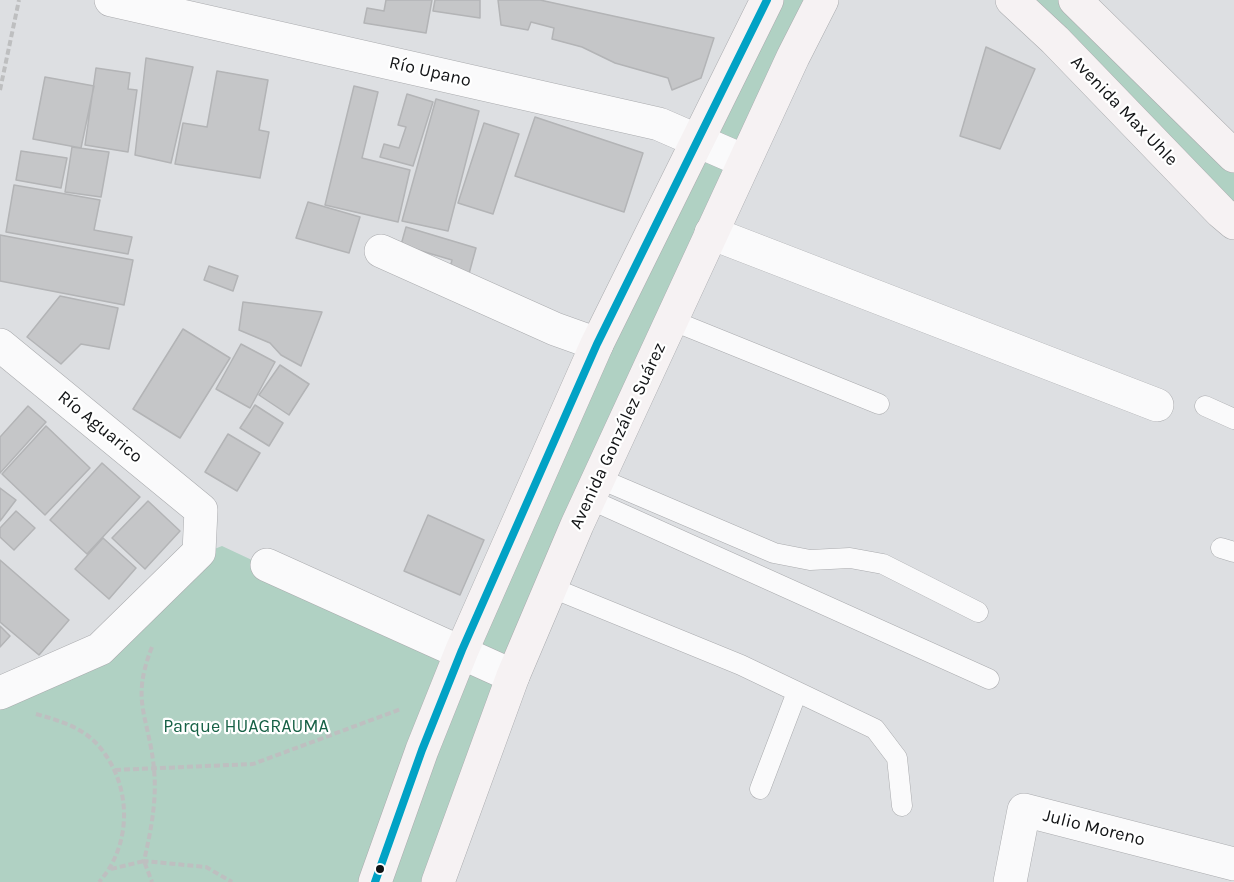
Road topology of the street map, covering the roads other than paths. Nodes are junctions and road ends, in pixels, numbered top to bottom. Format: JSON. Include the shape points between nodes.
{"nodes":[{"id":1,"x":111,"y":0,"type":"edge"},
{"id":2,"x":767,"y":0,"type":"edge"},
{"id":3,"x":822,"y":0,"type":"edge"},
{"id":4,"x":1012,"y":0,"type":"edge"},
{"id":5,"x":1075,"y":0,"type":"edge"},
{"id":6,"x":698,"y":142,"type":"junction"},
{"id":7,"x":1234,"y":156,"type":"edge"},
{"id":8,"x":744,"y":161,"type":"junction"},
{"id":9,"x":1230,"y":222,"type":"edge"},
{"id":10,"x":711,"y":233,"type":"junction"},
{"id":11,"x":381,"y":251,"type":"dead end"},
{"id":12,"x":671,"y":320,"type":"junction"},
{"id":13,"x":597,"y":344,"type":"junction"},
{"id":14,"x":0,"y":345,"type":"edge"},
{"id":15,"x":879,"y":404,"type":"dead end"},
{"id":16,"x":1157,"y":405,"type":"dead end"},
{"id":17,"x":1205,"y":406,"type":"dead end"},
{"id":18,"x":1234,"y":419,"type":"edge"},
{"id":19,"x":593,"y":489,"type":"junction"},
{"id":20,"x":267,"y":565,"type":"dead end"},
{"id":21,"x":550,"y":587,"type":"junction"},
{"id":22,"x":978,"y":612,"type":"dead end"},
{"id":23,"x":462,"y":650,"type":"junction"},
{"id":24,"x":513,"y":676,"type":"junction"},
{"id":25,"x":990,"y":679,"type":"dead end"},
{"id":26,"x":797,"y":692,"type":"junction"},
{"id":27,"x":0,"y":693,"type":"edge"},
{"id":28,"x":760,"y":789,"type":"dead end"},
{"id":29,"x":902,"y":806,"type":"dead end"},
{"id":30,"x":1234,"y":864,"type":"edge"},
{"id":31,"x":375,"y":882,"type":"edge"},
{"id":32,"x":438,"y":882,"type":"edge"},
{"id":33,"x":1010,"y":882,"type":"edge"}],
"edges":[{"from":1,"to":6,"type":"street","name":"Río Upano","via":[[658,124]]},
{"from":2,"to":6,"type":"main road"},
{"from":3,"to":8,"type":"main road","name":"Avenida González Suárez"},
{"from":4,"to":9,"type":"main road","name":"Avenida Max Uhle"},
{"from":5,"to":7,"type":"main road"},
{"from":6,"to":8,"type":"street","name":"Río Upano"},
{"from":6,"to":13,"type":"main road"},
{"from":8,"to":10,"type":"main road","name":"Avenida González Suárez"},
{"from":10,"to":12,"type":"main road","name":"Avenida González Suárez"},
{"from":10,"to":16,"type":"street"},
{"from":11,"to":13,"type":"street"},
{"from":12,"to":15,"type":"lane"},
{"from":12,"to":19,"type":"main road","name":"Avenida González Suárez"},
{"from":13,"to":23,"type":"main road"},
{"from":14,"to":27,"type":"street","name":"Río Aguarico","via":[[201,510],[199,552],[100,648]]},
{"from":17,"to":18,"type":"lane"},
{"from":19,"to":21,"type":"main road","name":"Avenida González Suárez"},
{"from":19,"to":22,"type":"lane","via":[[774,554],[883,564]]},
{"from":19,"to":25,"type":"lane"},
{"from":20,"to":23,"type":"street"},
{"from":21,"to":24,"type":"main road","name":"Avenida González Suárez"},
{"from":21,"to":26,"type":"lane"},
{"from":23,"to":24,"type":"street"},
{"from":23,"to":31,"type":"main road"},
{"from":24,"to":32,"type":"main road","name":"Avenida González Suárez"},
{"from":26,"to":28,"type":"lane"},
{"from":26,"to":29,"type":"lane","via":[[875,729],[897,758]]},
{"from":30,"to":33,"type":"street","name":"Julio Moreno","via":[[1024,810]]}]}
